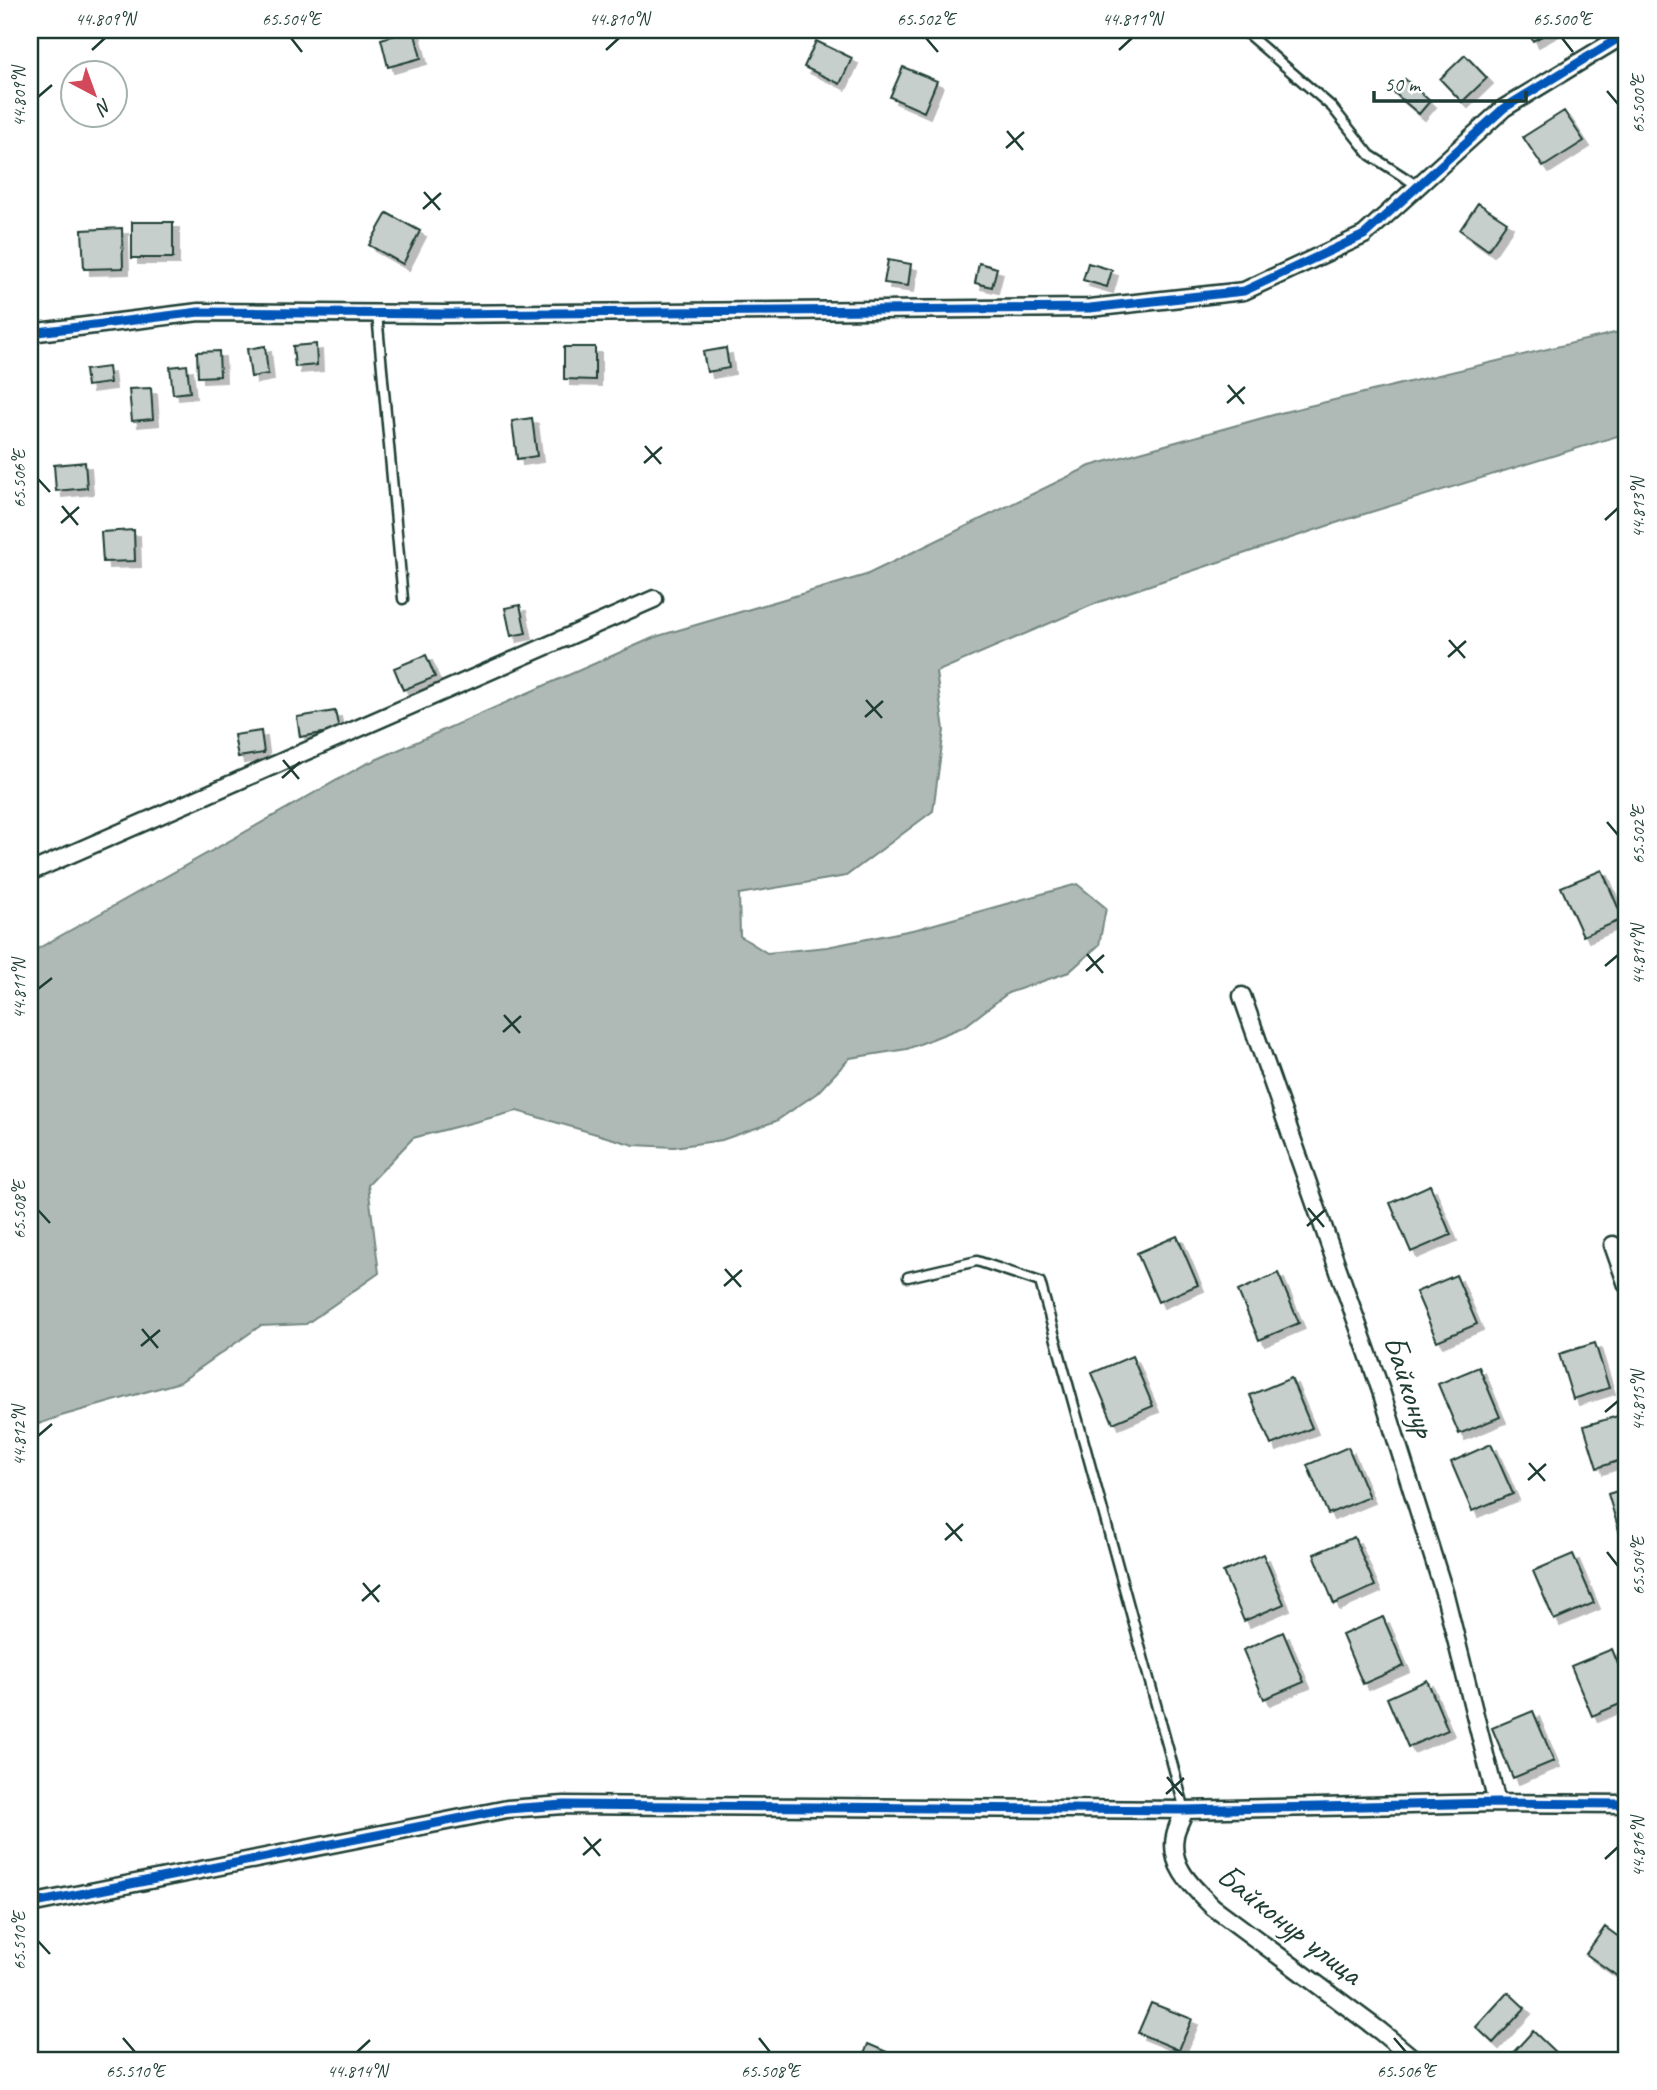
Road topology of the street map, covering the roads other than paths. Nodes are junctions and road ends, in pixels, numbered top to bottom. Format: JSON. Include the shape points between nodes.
{"nodes":[{"id":1,"x":1243,"y":30,"type":"edge"},
{"id":2,"x":1627,"y":33,"type":"edge"},
{"id":3,"x":1418,"y":186,"type":"junction"},
{"id":4,"x":377,"y":313,"type":"junction"},
{"id":5,"x":30,"y":333,"type":"edge"},
{"id":6,"x":654,"y":598,"type":"dead end"},
{"id":7,"x":403,"y":599,"type":"dead end"},
{"id":8,"x":30,"y":872,"type":"edge"},
{"id":9,"x":1242,"y":996,"type":"dead end"},
{"id":10,"x":1613,"y":1245,"type":"dead end"},
{"id":11,"x":908,"y":1277,"type":"dead end"},
{"id":12,"x":1627,"y":1285,"type":"edge"},
{"id":13,"x":1497,"y":1803,"type":"junction"},
{"id":14,"x":1627,"y":1804,"type":"edge"},
{"id":15,"x":1185,"y":1810,"type":"junction"},
{"id":16,"x":30,"y":1904,"type":"edge"},
{"id":17,"x":1415,"y":2060,"type":"edge"}],
"edges":[{"from":1,"to":3,"type":"lane","via":[[1332,107],[1370,155]]},
{"from":2,"to":3,"type":"street","via":[[1504,108]]},
{"from":3,"to":4,"type":"street","via":[[1364,235],[1244,291],[1090,308]]},
{"from":4,"to":5,"type":"street","via":[[199,312]]},
{"from":4,"to":7,"type":"lane"},
{"from":6,"to":8,"type":"street"},
{"from":9,"to":13,"type":"street","name":"Байконур","via":[[1381,1391],[1445,1595]]},
{"from":10,"to":12,"type":"street"},
{"from":11,"to":15,"type":"lane","via":[[977,1261],[1040,1282]]},
{"from":13,"to":14,"type":"street"},
{"from":13,"to":15,"type":"street"},
{"from":15,"to":16,"type":"street","via":[[578,1805],[507,1809]]},
{"from":15,"to":17,"type":"street","name":"Байконур улица","via":[[1174,1837],[1177,1865],[1189,1883],[1213,1907]]}]}
